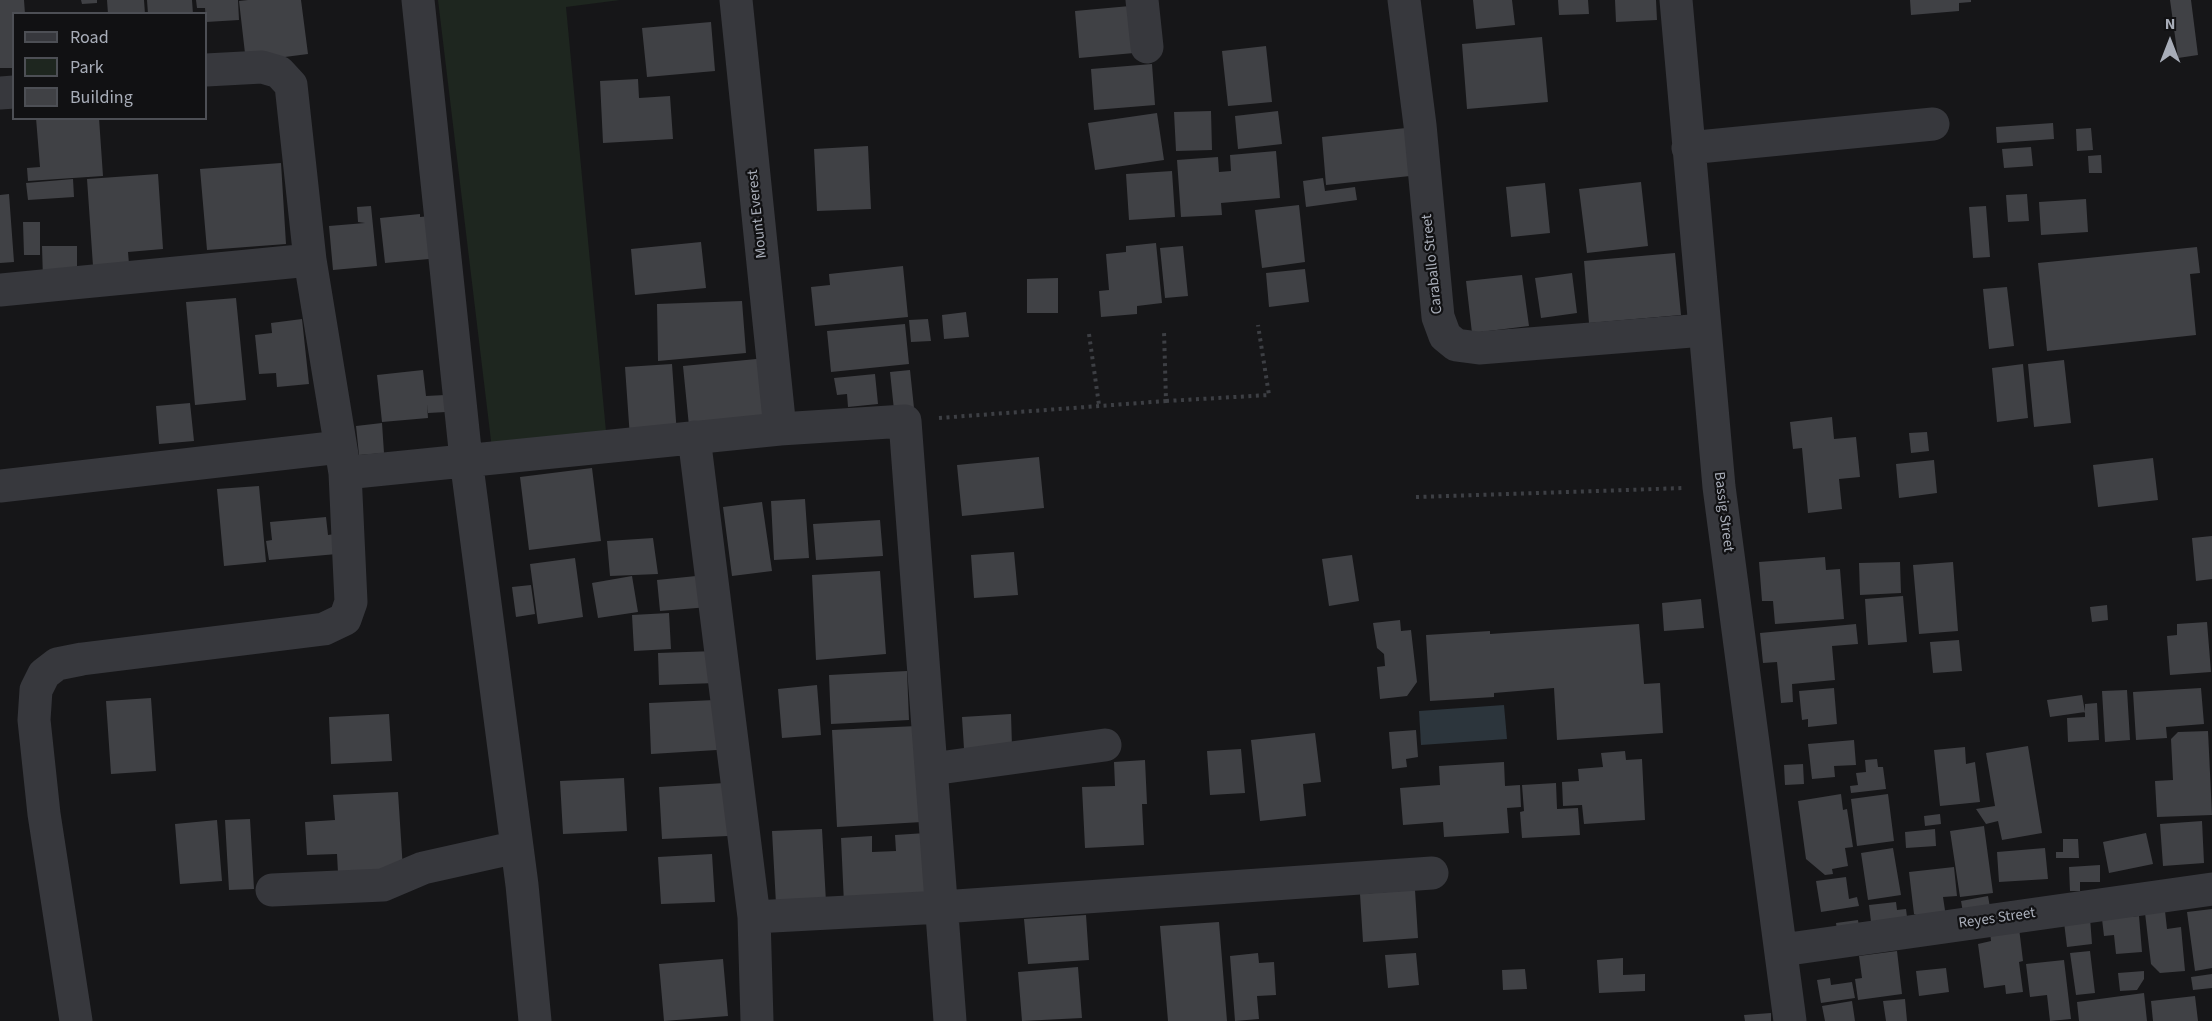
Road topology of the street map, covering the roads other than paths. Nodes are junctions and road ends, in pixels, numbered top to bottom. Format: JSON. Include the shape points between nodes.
{"nodes":[{"id":1,"x":418,"y":0,"type":"edge"},
{"id":2,"x":736,"y":0,"type":"edge"},
{"id":3,"x":1142,"y":0,"type":"edge"},
{"id":4,"x":1404,"y":0,"type":"edge"},
{"id":5,"x":1676,"y":0,"type":"edge"},
{"id":6,"x":1147,"y":47,"type":"dead end"},
{"id":7,"x":207,"y":70,"type":"edge"},
{"id":8,"x":1933,"y":124,"type":"dead end"},
{"id":9,"x":1688,"y":147,"type":"junction"},
{"id":10,"x":310,"y":260,"type":"junction"},
{"id":11,"x":0,"y":291,"type":"edge"},
{"id":12,"x":1704,"y":330,"type":"junction"},
{"id":13,"x":780,"y":429,"type":"junction"},
{"id":14,"x":694,"y":437,"type":"junction"},
{"id":15,"x":466,"y":459,"type":"junction"},
{"id":16,"x":343,"y":460,"type":"junction"},
{"id":17,"x":0,"y":486,"type":"edge"},
{"id":18,"x":1105,"y":745,"type":"dead end"},
{"id":19,"x":932,"y":769,"type":"junction"},
{"id":20,"x":517,"y":847,"type":"junction"},
{"id":21,"x":1431,"y":873,"type":"dead end"},
{"id":22,"x":2212,"y":889,"type":"edge"},
{"id":23,"x":272,"y":890,"type":"dead end"},
{"id":24,"x":942,"y":907,"type":"junction"},
{"id":25,"x":754,"y":917,"type":"junction"},
{"id":26,"x":1782,"y":950,"type":"junction"},
{"id":27,"x":76,"y":1021,"type":"edge"},
{"id":28,"x":535,"y":1021,"type":"edge"},
{"id":29,"x":757,"y":1021,"type":"edge"},
{"id":30,"x":950,"y":1021,"type":"edge"},
{"id":31,"x":1790,"y":1021,"type":"edge"}],
"edges":[{"from":1,"to":15,"type":"street"},
{"from":2,"to":13,"type":"street","name":"Mount Everest"},
{"from":3,"to":6,"type":"street"},
{"from":4,"to":12,"type":"street","name":"Caraballo Street","via":[[1438,317],[1445,336],[1456,345],[1479,348]]},
{"from":5,"to":9,"type":"street","name":"Bassig Street"},
{"from":7,"to":10,"type":"street","via":[[262,67],[279,72],[291,85]]},
{"from":8,"to":9,"type":"street"},
{"from":9,"to":12,"type":"street","name":"Bassig Street"},
{"from":10,"to":11,"type":"street"},
{"from":10,"to":16,"type":"street"},
{"from":12,"to":26,"type":"street","name":"Bassig Street","via":[[1719,487]]},
{"from":13,"to":14,"type":"street"},
{"from":13,"to":19,"type":"street","via":[[905,421]]},
{"from":14,"to":15,"type":"street"},
{"from":14,"to":25,"type":"street"},
{"from":15,"to":16,"type":"street"},
{"from":15,"to":20,"type":"street"},
{"from":16,"to":17,"type":"street"},
{"from":16,"to":27,"type":"street","via":[[351,602],[345,619],[324,629],[57,664],[44,674],[36,690],[34,720],[44,814]]},
{"from":18,"to":19,"type":"street"},
{"from":19,"to":24,"type":"street"},
{"from":20,"to":23,"type":"street","via":[[423,868],[382,885]]},
{"from":20,"to":28,"type":"street"},
{"from":21,"to":24,"type":"street"},
{"from":22,"to":26,"type":"street","name":"Reyes Street"},
{"from":24,"to":25,"type":"street"},
{"from":24,"to":30,"type":"street"},
{"from":25,"to":29,"type":"street"},
{"from":26,"to":31,"type":"street","name":"Bassig Street"}]}
